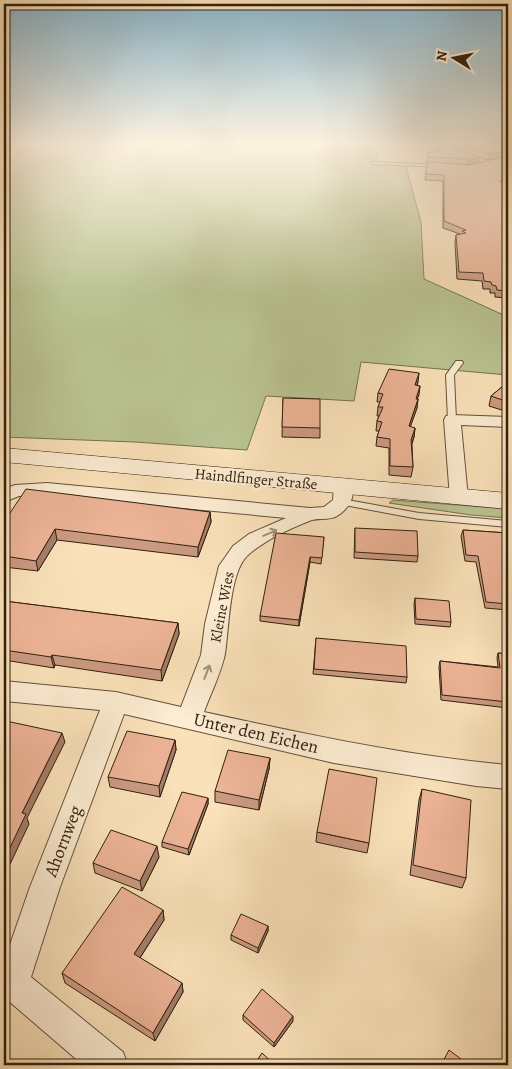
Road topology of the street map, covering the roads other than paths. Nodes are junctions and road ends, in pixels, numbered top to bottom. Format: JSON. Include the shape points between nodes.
{"nodes":[{"id":1,"x":459,"y":363,"type":"dead end"},
{"id":2,"x":452,"y":420,"type":"junction"},
{"id":3,"x":508,"y":422,"type":"edge"},
{"id":4,"x":4,"y":455,"type":"edge"},
{"id":5,"x":342,"y":494,"type":"junction"},
{"id":6,"x":4,"y":496,"type":"edge"},
{"id":7,"x":459,"y":498,"type":"junction"},
{"id":8,"x":508,"y":501,"type":"edge"},
{"id":9,"x":310,"y":514,"type":"junction"},
{"id":10,"x":508,"y":524,"type":"edge"},
{"id":11,"x":4,"y":691,"type":"edge"},
{"id":12,"x":116,"y":702,"type":"junction"},
{"id":13,"x":190,"y":718,"type":"junction"},
{"id":14,"x":508,"y":776,"type":"edge"},
{"id":15,"x":8,"y":980,"type":"edge"},
{"id":16,"x":110,"y":1065,"type":"edge"}],
"edges":[{"from":1,"to":2,"type":"lane","via":[[450,375]]},
{"from":2,"to":3,"type":"street"},
{"from":2,"to":7,"type":"street"},
{"from":4,"to":5,"type":"street","name":"Haindlfinger Straße"},
{"from":5,"to":7,"type":"street","name":"Haindlfinger Straße"},
{"from":5,"to":9,"type":"street","name":"Kleine Wies","via":[[329,512]]},
{"from":5,"to":10,"type":"lane","via":[[419,516]]},
{"from":6,"to":9,"type":"street","via":[[15,491],[47,489]]},
{"from":7,"to":8,"type":"street","name":"Haindlfinger Straße"},
{"from":13,"to":9,"type":"street","name":"Kleine Wies","one_way":true,"via":[[213,655],[216,624],[230,566],[240,551],[256,539]]},
{"from":11,"to":12,"type":"street","name":"Unter den Eichen"},
{"from":12,"to":13,"type":"street","name":"Unter den Eichen"},
{"from":12,"to":15,"type":"street","name":"Ahornweg","via":[[45,887],[21,962]]},
{"from":13,"to":14,"type":"street","name":"Unter den Eichen","via":[[334,752]]},
{"from":15,"to":16,"type":"street","name":"Ahornweg"}]}
